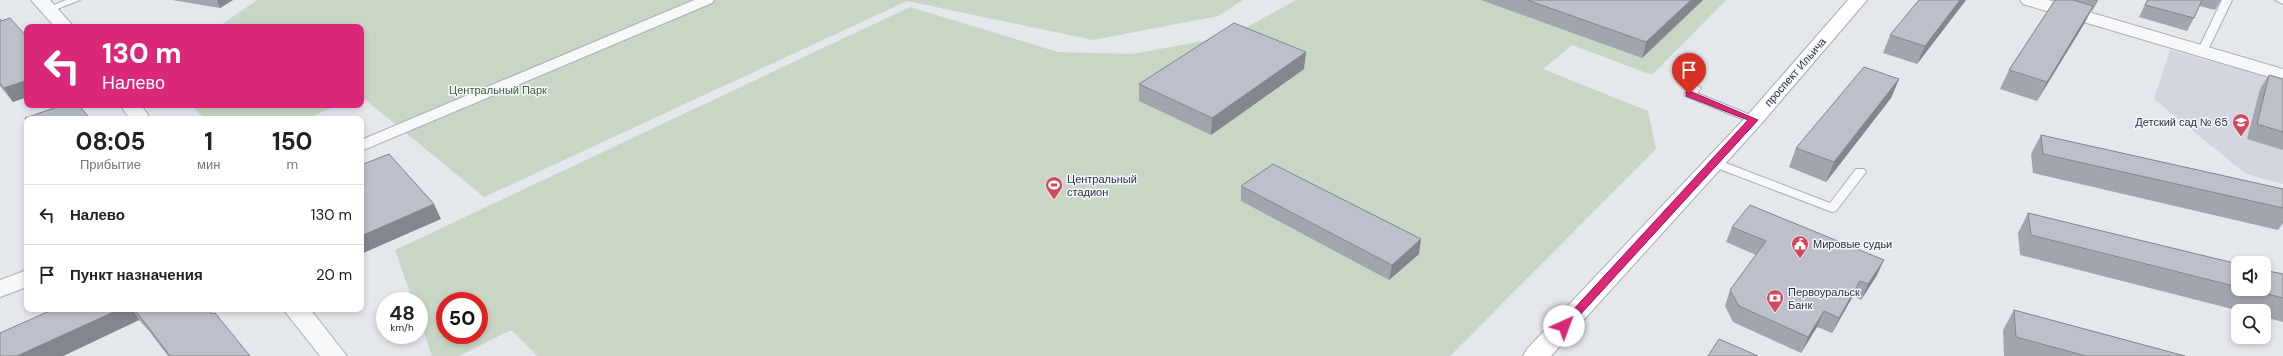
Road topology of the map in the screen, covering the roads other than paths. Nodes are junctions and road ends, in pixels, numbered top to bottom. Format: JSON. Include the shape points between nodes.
{"nodes":[{"id":1,"x":75,"y":0,"type":"edge"},
{"id":2,"x":707,"y":0,"type":"edge"},
{"id":3,"x":1858,"y":0,"type":"edge"},
{"id":4,"x":2029,"y":0,"type":"edge"},
{"id":5,"x":2227,"y":0,"type":"edge"},
{"id":6,"x":2280,"y":0,"type":"edge"},
{"id":7,"x":2283,"y":1,"type":"edge"},
{"id":8,"x":45,"y":5,"type":"edge"},
{"id":9,"x":61,"y":24,"type":"edge"},
{"id":10,"x":2202,"y":52,"type":"junction"},
{"id":11,"x":2283,"y":75,"type":"edge"},
{"id":12,"x":1696,"y":88,"type":"dead end"},
{"id":13,"x":132,"y":108,"type":"edge"},
{"id":14,"x":139,"y":116,"type":"edge"},
{"id":15,"x":1754,"y":120,"type":"junction"},
{"id":16,"x":364,"y":145,"type":"edge"},
{"id":17,"x":1713,"y":162,"type":"junction"},
{"id":18,"x":1860,"y":172,"type":"dead end"},
{"id":19,"x":24,"y":279,"type":"edge"},
{"id":20,"x":0,"y":289,"type":"edge"},
{"id":21,"x":298,"y":312,"type":"edge"},
{"id":22,"x":334,"y":356,"type":"edge"},
{"id":23,"x":1536,"y":356,"type":"edge"}],
"edges":[{"from":1,"to":8,"type":"lane"},
{"from":2,"to":16,"type":"street"},
{"from":3,"to":15,"type":"main road","name":"проспект Ильича"},
{"from":4,"to":10,"type":"street"},
{"from":5,"to":10,"type":"lane"},
{"from":6,"to":7,"type":"lane"},
{"from":8,"to":9,"type":"street"},
{"from":10,"to":11,"type":"street"},
{"from":12,"to":15,"type":"lane","via":[[1689,94]]},
{"from":13,"to":14,"type":"street"},
{"from":15,"to":17,"type":"main road","name":"проспект Ильича"},
{"from":17,"to":18,"type":"lane","via":[[1832,208]]},
{"from":17,"to":23,"type":"main road","name":"проспект Ильича"},
{"from":19,"to":20,"type":"street"},
{"from":21,"to":22,"type":"street"}]}
